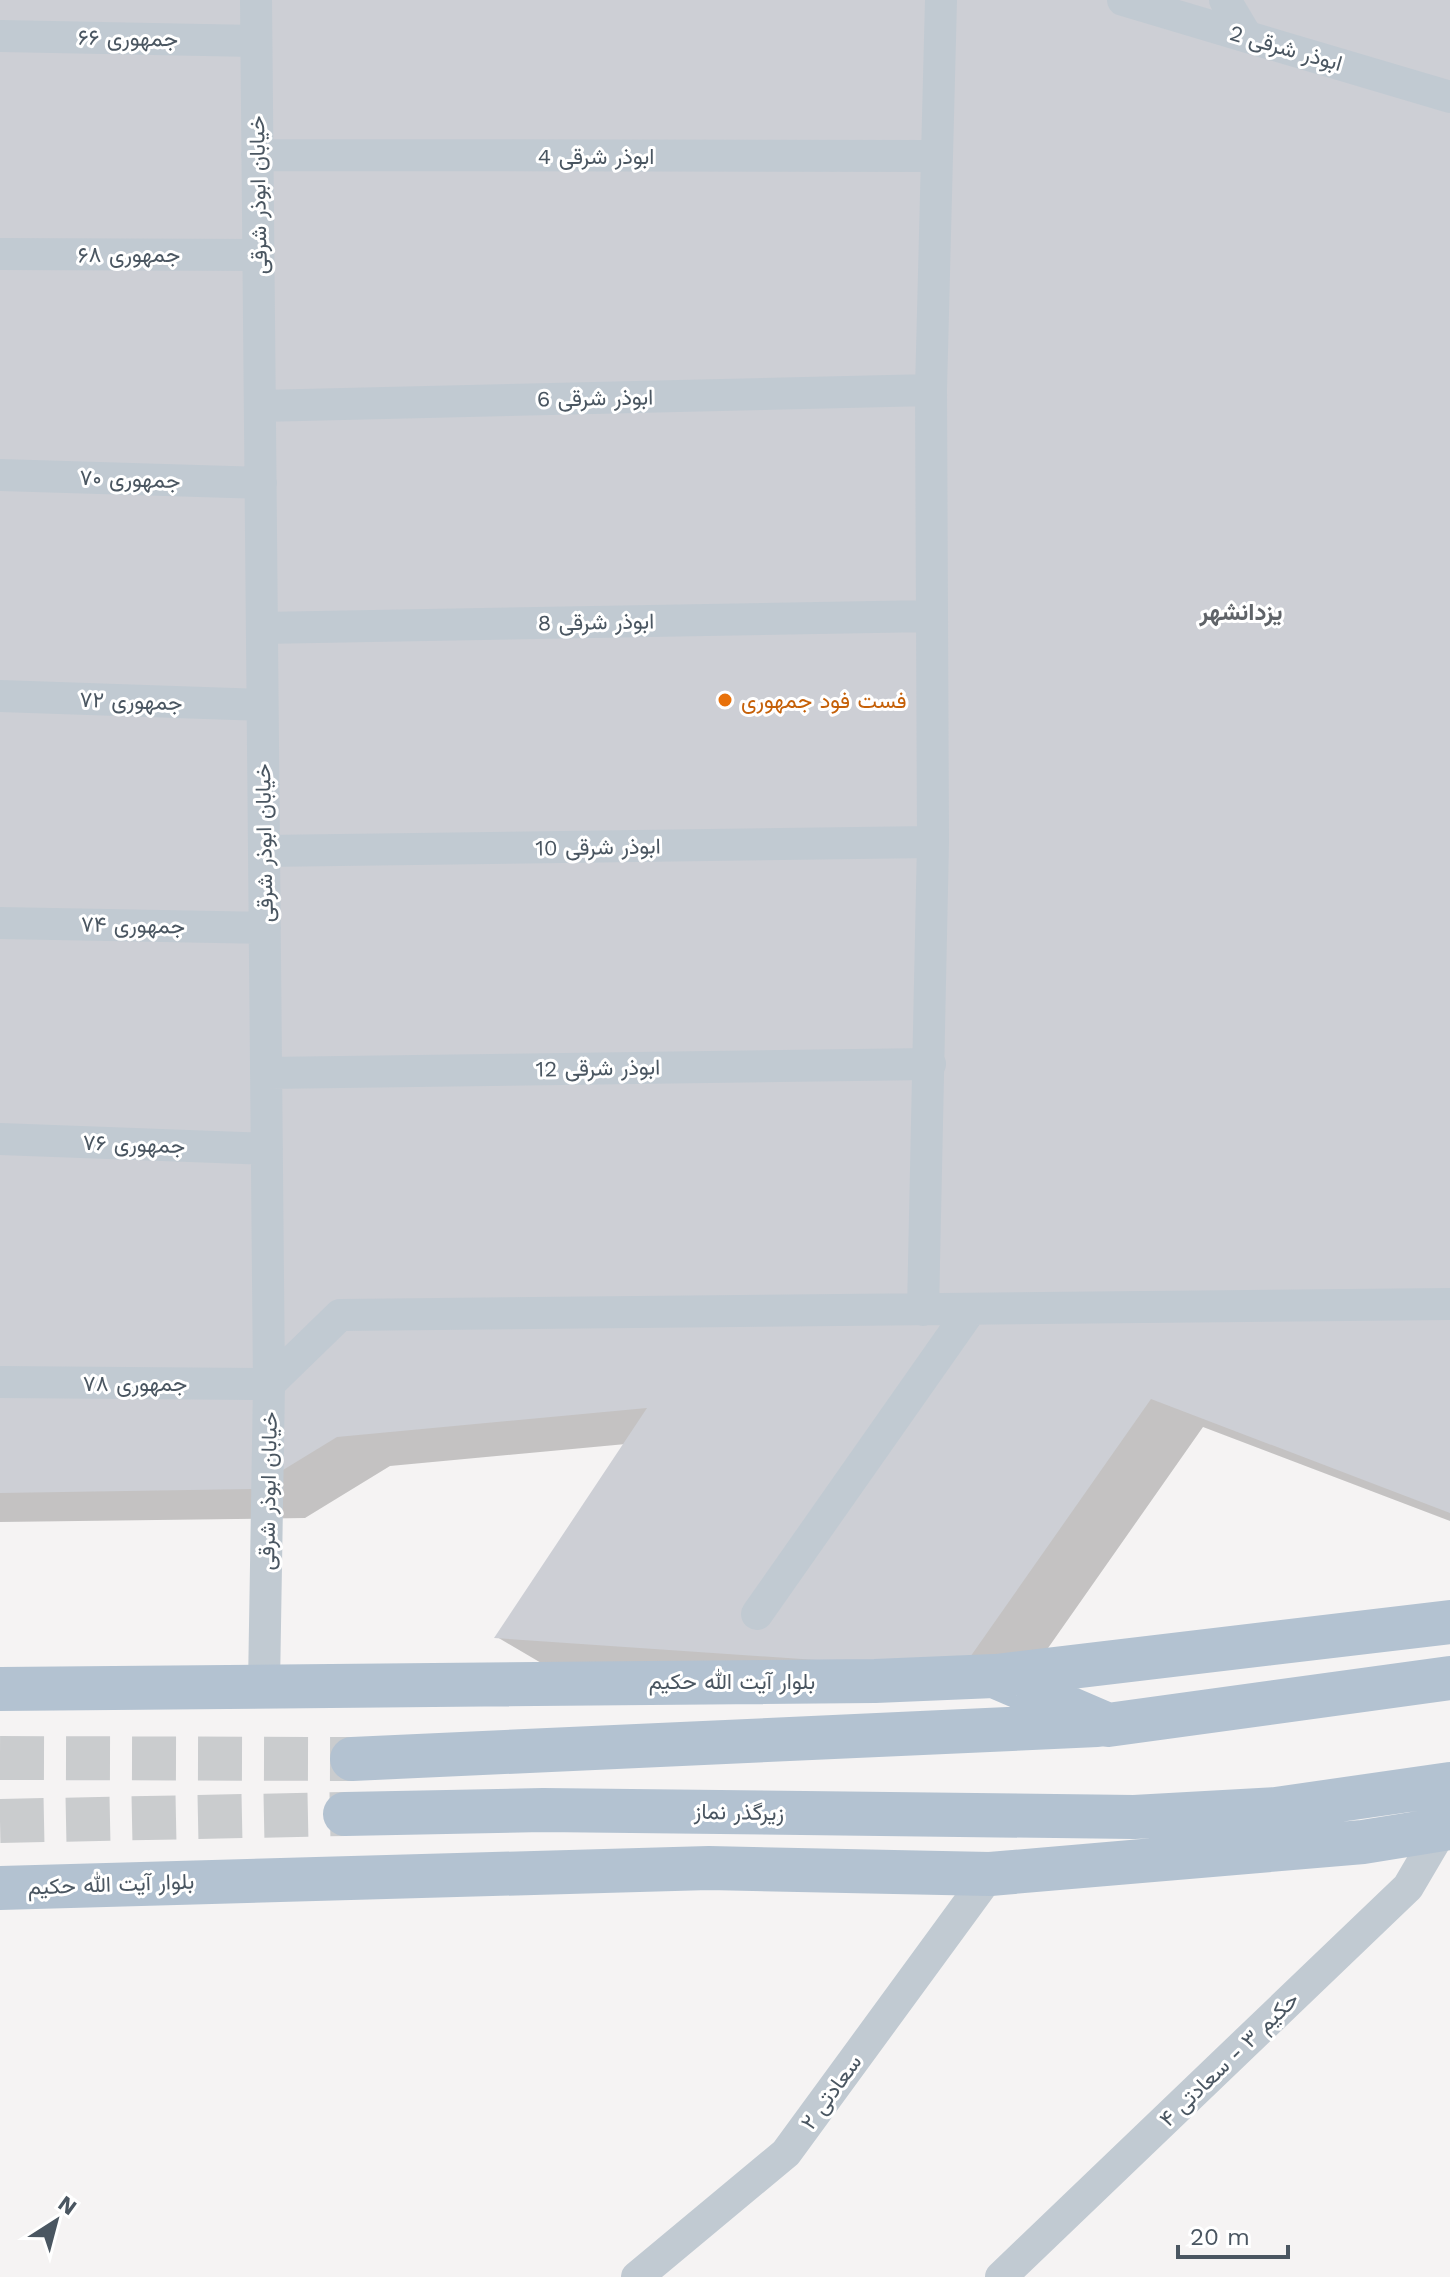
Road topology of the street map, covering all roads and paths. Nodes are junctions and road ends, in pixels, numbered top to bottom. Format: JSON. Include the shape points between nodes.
{"nodes":[{"id":1,"x":256,"y":0,"type":"edge"},
{"id":2,"x":941,"y":0,"type":"edge"},
{"id":3,"x":1123,"y":0,"type":"edge"},
{"id":4,"x":1225,"y":0,"type":"edge"},
{"id":5,"x":0,"y":36,"type":"edge"},
{"id":6,"x":1247,"y":37,"type":"junction"},
{"id":7,"x":256,"y":41,"type":"junction"},
{"id":8,"x":1450,"y":97,"type":"edge"},
{"id":9,"x":257,"y":155,"type":"junction"},
{"id":10,"x":935,"y":156,"type":"junction"},
{"id":11,"x":0,"y":254,"type":"edge"},
{"id":12,"x":258,"y":255,"type":"junction"},
{"id":13,"x":931,"y":390,"type":"junction"},
{"id":14,"x":260,"y":406,"type":"junction"},
{"id":15,"x":0,"y":475,"type":"edge"},
{"id":16,"x":261,"y":483,"type":"junction"},
{"id":17,"x":931,"y":616,"type":"junction"},
{"id":18,"x":262,"y":628,"type":"junction"},
{"id":19,"x":0,"y":696,"type":"edge"},
{"id":20,"x":262,"y":705,"type":"junction"},
{"id":21,"x":933,"y":842,"type":"junction"},
{"id":22,"x":264,"y":851,"type":"junction"},
{"id":23,"x":0,"y":923,"type":"edge"},
{"id":24,"x":265,"y":928,"type":"junction"},
{"id":25,"x":930,"y":1064,"type":"junction"},
{"id":26,"x":266,"y":1073,"type":"junction"},
{"id":27,"x":0,"y":1139,"type":"edge"},
{"id":28,"x":267,"y":1149,"type":"junction"},
{"id":29,"x":1450,"y":1304,"type":"edge"},
{"id":30,"x":971,"y":1309,"type":"junction"},
{"id":31,"x":923,"y":1310,"type":"junction"},
{"id":32,"x":0,"y":1382,"type":"edge"},
{"id":33,"x":269,"y":1384,"type":"junction"},
{"id":34,"x":757,"y":1614,"type":"dead end"},
{"id":35,"x":1450,"y":1622,"type":"edge"},
{"id":36,"x":994,"y":1676,"type":"junction"},
{"id":37,"x":1450,"y":1678,"type":"edge"},
{"id":38,"x":264,"y":1686,"type":"junction"},
{"id":39,"x":0,"y":1689,"type":"edge"},
{"id":40,"x":1108,"y":1725,"type":"junction"},
{"id":41,"x":352,"y":1759,"type":"tunnel mouth"},
{"id":42,"x":1450,"y":1784,"type":"edge"},
{"id":43,"x":345,"y":1814,"type":"tunnel mouth"},
{"id":44,"x":1446,"y":1828,"type":"edge"},
{"id":45,"x":990,"y":1874,"type":"junction"},
{"id":46,"x":0,"y":1888,"type":"edge"},
{"id":47,"x":637,"y":2277,"type":"edge"},
{"id":48,"x":1001,"y":2277,"type":"edge"}],
"edges":[{"from":1,"to":7,"type":"street","name":"خیابان ابوذر شرقی"},
{"from":2,"to":10,"type":"street"},
{"from":3,"to":6,"type":"street","name":"ابوذر شرقی 2"},
{"from":4,"to":6,"type":"street"},
{"from":5,"to":7,"type":"street","name":"جمهوری ۶۶"},
{"from":6,"to":8,"type":"street","name":"ابوذر شرقی 2"},
{"from":7,"to":9,"type":"street","name":"خیابان ابوذر شرقی"},
{"from":9,"to":10,"type":"street","name":"ابوذر شرقی 4"},
{"from":9,"to":12,"type":"street","name":"خیابان ابوذر شرقی"},
{"from":10,"to":13,"type":"street"},
{"from":11,"to":12,"type":"street","name":"جمهوری ۶۸"},
{"from":12,"to":14,"type":"street","name":"خیابان ابوذر شرقی"},
{"from":13,"to":14,"type":"street","name":"ابوذر شرقی 6"},
{"from":13,"to":17,"type":"street"},
{"from":14,"to":16,"type":"street","name":"خیابان ابوذر شرقی"},
{"from":15,"to":16,"type":"street","name":"جمهوری ۷۰"},
{"from":16,"to":18,"type":"street","name":"خیابان ابوذر شرقی"},
{"from":17,"to":18,"type":"street","name":"ابوذر شرقی 8"},
{"from":17,"to":21,"type":"street"},
{"from":18,"to":20,"type":"street","name":"خیابان ابوذر شرقی"},
{"from":19,"to":20,"type":"street","name":"جمهوری ۷۲"},
{"from":20,"to":22,"type":"street","name":"خیابان ابوذر شرقی"},
{"from":21,"to":22,"type":"street","name":"ابوذر شرقی 10"},
{"from":21,"to":25,"type":"street"},
{"from":22,"to":24,"type":"street","name":"خیابان ابوذر شرقی"},
{"from":23,"to":24,"type":"street","name":"جمهوری ۷۴"},
{"from":24,"to":26,"type":"street","name":"خیابان ابوذر شرقی"},
{"from":25,"to":26,"type":"street","name":"ابوذر شرقی 12"},
{"from":25,"to":31,"type":"street"},
{"from":26,"to":28,"type":"street","name":"خیابان ابوذر شرقی"},
{"from":27,"to":28,"type":"street","name":"جمهوری ۷۶"},
{"from":28,"to":33,"type":"street","name":"خیابان ابوذر شرقی"},
{"from":29,"to":30,"type":"street"},
{"from":30,"to":31,"type":"street"},
{"from":30,"to":34,"type":"street"},
{"from":31,"to":33,"type":"street","via":[[340,1315]]},
{"from":32,"to":33,"type":"street","name":"جمهوری ۷۸"},
{"from":33,"to":38,"type":"street","name":"خیابان ابوذر شرقی"},
{"from":35,"to":36,"type":"main road"},
{"from":36,"to":38,"type":"main road","name":"بلوار آیت الله حکیم"},
{"from":36,"to":40,"type":"main road","name":"بلوار آیت الله حکیم"},
{"from":37,"to":40,"type":"main road"},
{"from":38,"to":39,"type":"main road","name":"بلوار آیت الله حکیم"},
{"from":40,"to":41,"type":"main road"},
{"from":42,"to":43,"type":"main road","name":"زیرگذر نماز","via":[[1276,1809],[1134,1817],[543,1810]]},
{"from":44,"to":45,"type":"main road","name":"بلوار آیت الله حکیم","via":[[1363,1842]]},
{"from":44,"to":48,"type":"street","name":"حکیم ۳ - سعادتی ۴","via":[[1408,1887]]},
{"from":45,"to":46,"type":"main road","name":"بلوار آیت الله حکیم","via":[[709,1868]]},
{"from":45,"to":47,"type":"street","name":"سعادتی ۲","via":[[786,2153]]}]}
